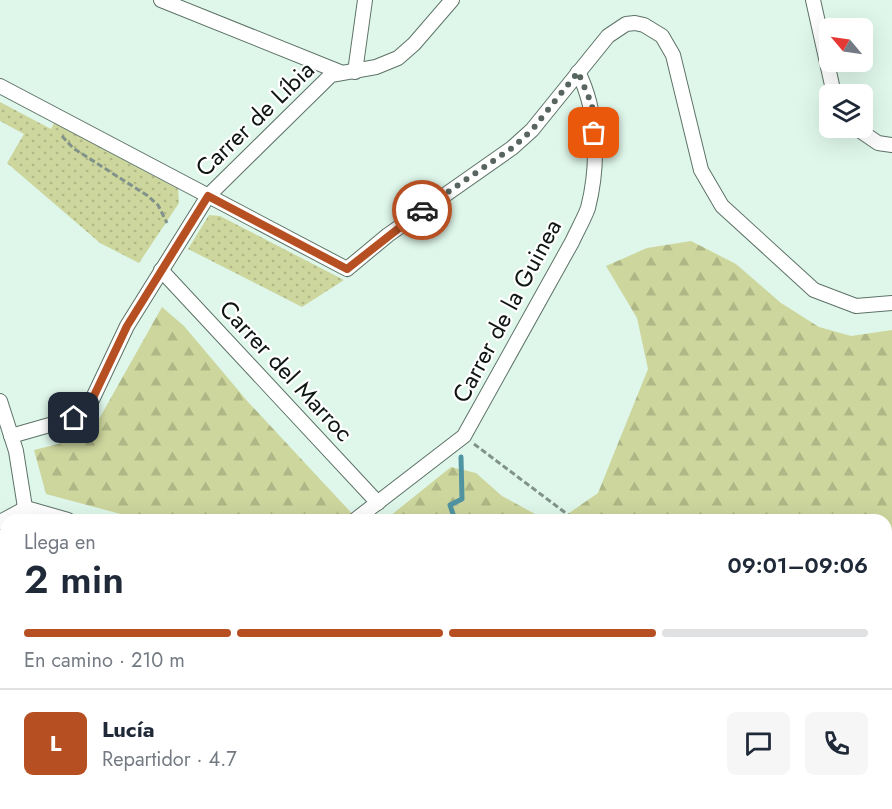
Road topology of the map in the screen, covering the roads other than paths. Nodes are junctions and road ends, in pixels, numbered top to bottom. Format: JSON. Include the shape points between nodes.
{"nodes":[{"id":1,"x":161,"y":0,"type":"edge"},
{"id":2,"x":365,"y":0,"type":"edge"},
{"id":3,"x":452,"y":0,"type":"edge"},
{"id":4,"x":813,"y":0,"type":"edge"},
{"id":5,"x":340,"y":72,"type":"junction"},
{"id":6,"x":355,"y":72,"type":"junction"},
{"id":7,"x":578,"y":72,"type":"junction"},
{"id":8,"x":832,"y":84,"type":"edge"},
{"id":9,"x":0,"y":86,"type":"edge"},
{"id":10,"x":871,"y":138,"type":"edge"},
{"id":11,"x":892,"y":145,"type":"edge"},
{"id":12,"x":208,"y":196,"type":"junction"},
{"id":13,"x":160,"y":270,"type":"junction"},
{"id":14,"x":892,"y":303,"type":"edge"},
{"id":15,"x":0,"y":401,"type":"edge"},
{"id":16,"x":11,"y":436,"type":"junction"},
{"id":17,"x":378,"y":503,"type":"junction"},
{"id":18,"x":27,"y":514,"type":"edge"},
{"id":19,"x":363,"y":514,"type":"edge"}],
"edges":[{"from":1,"to":5,"type":"street"},
{"from":2,"to":6,"type":"street"},
{"from":3,"to":6,"type":"street","name":"Carrer de Líbia","via":[[398,58]]},
{"from":4,"to":8,"type":"street"},
{"from":5,"to":6,"type":"street","name":"Carrer de Líbia"},
{"from":5,"to":12,"type":"street","name":"Carrer de Líbia","via":[[331,75]]},
{"from":7,"to":12,"type":"street","via":[[532,130],[512,148],[397,228],[347,269]]},
{"from":7,"to":14,"type":"street","via":[[608,36],[626,24],[645,25],[662,36],[679,73],[701,170],[722,206],[814,291],[856,306]]},
{"from":7,"to":17,"type":"street","name":"Carrer de la Guinea","via":[[592,105],[593,169],[587,210],[464,436]]},
{"from":9,"to":12,"type":"street"},
{"from":10,"to":11,"type":"street"},
{"from":12,"to":13,"type":"street","name":"Carrer de Líbia"},
{"from":13,"to":16,"type":"street","name":"Carrer de Líbia","via":[[127,326],[91,402],[74,418]]},
{"from":13,"to":17,"type":"street","name":"Carrer del Marroc"},
{"from":15,"to":16,"type":"street"},
{"from":16,"to":18,"type":"street"},
{"from":17,"to":19,"type":"street","name":"Carrer de la Guinea"}]}
